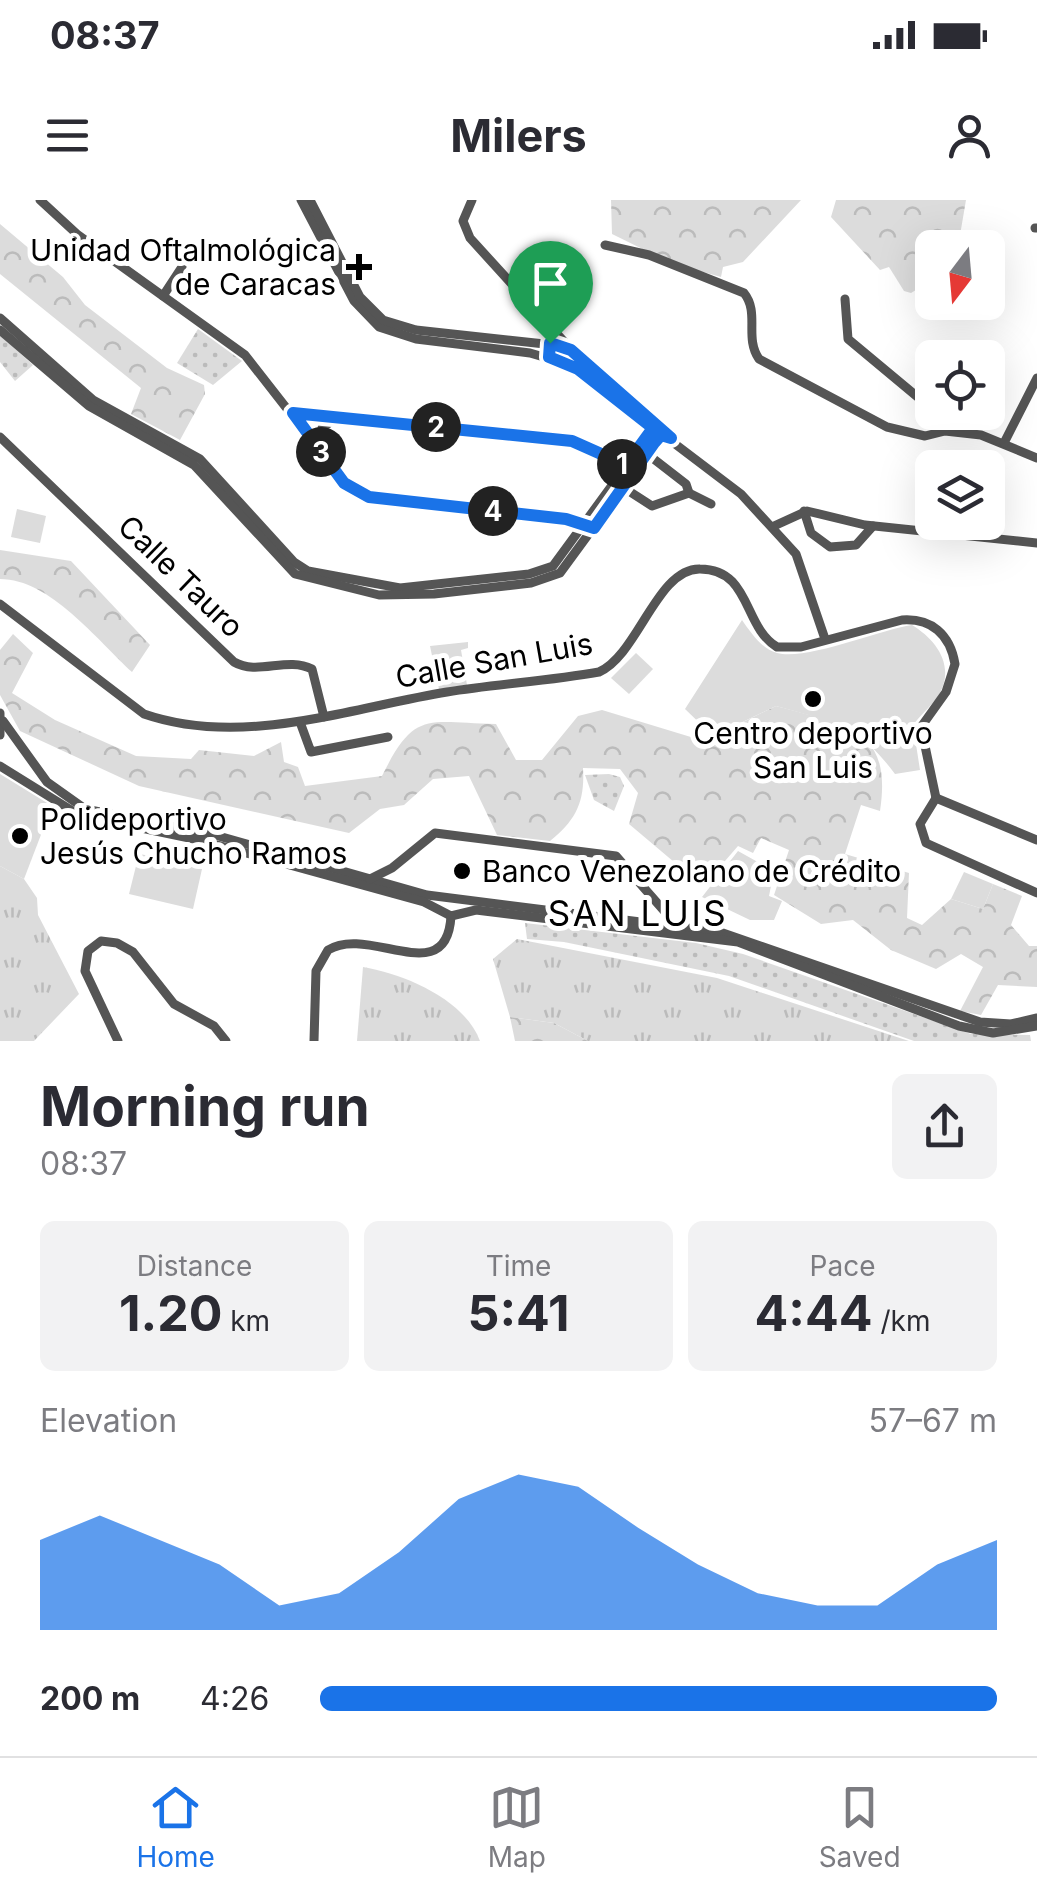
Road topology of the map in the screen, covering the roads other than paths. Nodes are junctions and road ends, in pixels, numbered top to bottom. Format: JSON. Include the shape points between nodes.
{"nodes":[{"id":1,"x":40,"y":200,"type":"edge"},
{"id":2,"x":301,"y":200,"type":"edge"},
{"id":3,"x":310,"y":200,"type":"edge"},
{"id":4,"x":472,"y":200,"type":"edge"},
{"id":5,"x":50,"y":204,"type":"edge"},
{"id":6,"x":606,"y":245,"type":"dead end"},
{"id":7,"x":182,"y":267,"type":"dead end"},
{"id":8,"x":163,"y":296,"type":"junction"},
{"id":9,"x":844,"y":299,"type":"dead end"},
{"id":10,"x":0,"y":318,"type":"edge"},
{"id":11,"x":550,"y":325,"type":"junction"},
{"id":12,"x":0,"y":330,"type":"edge"},
{"id":13,"x":550,"y":343,"type":"junction"},
{"id":14,"x":571,"y":350,"type":"junction"},
{"id":15,"x":549,"y":357,"type":"junction"},
{"id":16,"x":566,"y":363,"type":"junction"},
{"id":17,"x":1037,"y":378,"type":"edge"},
{"id":18,"x":915,"y":395,"type":"edge"},
{"id":19,"x":293,"y":413,"type":"junction"},
{"id":20,"x":340,"y":418,"type":"junction"},
{"id":21,"x":945,"y":430,"type":"joint"},
{"id":22,"x":658,"y":434,"type":"junction"},
{"id":23,"x":0,"y":436,"type":"edge"},
{"id":24,"x":1004,"y":443,"type":"junction"},
{"id":25,"x":320,"y":452,"type":"junction"},
{"id":26,"x":1037,"y":458,"type":"edge"},
{"id":27,"x":635,"y":461,"type":"junction"},
{"id":28,"x":619,"y":484,"type":"junction"},
{"id":29,"x":688,"y":493,"type":"junction"},
{"id":30,"x":711,"y":504,"type":"dead end"},
{"id":31,"x":804,"y":511,"type":"junction"},
{"id":32,"x":589,"y":526,"type":"junction"},
{"id":33,"x":774,"y":526,"type":"junction"},
{"id":34,"x":874,"y":526,"type":"junction"},
{"id":35,"x":1037,"y":544,"type":"edge"},
{"id":36,"x":451,"y":588,"type":"junction"},
{"id":37,"x":0,"y":604,"type":"edge"},
{"id":38,"x":824,"y":639,"type":"junction"},
{"id":39,"x":2,"y":717,"type":"edge"},
{"id":40,"x":324,"y":717,"type":"junction"},
{"id":41,"x":300,"y":722,"type":"junction"},
{"id":42,"x":0,"y":735,"type":"edge"},
{"id":43,"x":388,"y":737,"type":"dead end"},
{"id":44,"x":0,"y":766,"type":"edge"},
{"id":45,"x":936,"y":798,"type":"junction"},
{"id":46,"x":1037,"y":840,"type":"edge"},
{"id":47,"x":392,"y":868,"type":"junction"},
{"id":48,"x":370,"y":879,"type":"junction"},
{"id":49,"x":398,"y":887,"type":"junction"},
{"id":50,"x":1037,"y":893,"type":"edge"},
{"id":51,"x":454,"y":899,"type":"junction"},
{"id":52,"x":656,"y":902,"type":"junction"},
{"id":53,"x":453,"y":915,"type":"junction"},
{"id":54,"x":644,"y":921,"type":"junction"},
{"id":55,"x":671,"y":924,"type":"junction"},
{"id":56,"x":660,"y":932,"type":"junction"},
{"id":57,"x":698,"y":932,"type":"junction"},
{"id":58,"x":1037,"y":1018,"type":"edge"},
{"id":59,"x":1037,"y":1026,"type":"edge"},
{"id":60,"x":118,"y":1041,"type":"edge"},
{"id":61,"x":226,"y":1041,"type":"edge"},
{"id":62,"x":314,"y":1041,"type":"edge"}],
"edges":[{"from":1,"to":5,"type":"street"},
{"from":2,"to":15,"type":"street","via":[[354,301],[379,327],[416,339]]},
{"from":3,"to":13,"type":"street","via":[[360,297],[382,320],[416,330]]},
{"from":4,"to":11,"type":"street","via":[[463,221],[470,238]]},
{"from":5,"to":8,"type":"street","via":[[78,235]]},
{"from":6,"to":21,"type":"street","via":[[744,293],[752,312],[751,346],[767,366],[887,428],[925,436]]},
{"from":7,"to":8,"type":"street"},
{"from":8,"to":19,"type":"street","via":[[245,355]]},
{"from":9,"to":18,"type":"street","via":[[848,339]]},
{"from":10,"to":36,"type":"street","via":[[94,400],[200,458],[300,566],[379,586]]},
{"from":11,"to":13,"type":"street"},
{"from":11,"to":14,"type":"street"},
{"from":12,"to":36,"type":"street","via":[[89,406],[194,465],[295,574],[379,595]]},
{"from":13,"to":14,"type":"street"},
{"from":13,"to":15,"type":"street"},
{"from":14,"to":16,"type":"street"},
{"from":14,"to":22,"type":"street"},
{"from":15,"to":16,"type":"street"},
{"from":16,"to":22,"type":"street"},
{"from":17,"to":24,"type":"street"},
{"from":19,"to":20,"type":"street"},
{"from":19,"to":25,"type":"street"},
{"from":20,"to":25,"type":"street","via":[[322,428]]},
{"from":20,"to":27,"type":"street","via":[[572,441]]},
{"from":21,"to":24,"type":"street"},
{"from":22,"to":27,"type":"street"},
{"from":22,"to":33,"type":"street"},
{"from":23,"to":40,"type":"street","name":"Calle Tauro","via":[[234,662],[312,669]]},
{"from":24,"to":26,"type":"street"},
{"from":25,"to":32,"type":"street","via":[[344,483],[369,497]]},
{"from":27,"to":28,"type":"street"},
{"from":27,"to":29,"type":"street","via":[[686,484]]},
{"from":28,"to":29,"type":"street","via":[[652,506]]},
{"from":28,"to":32,"type":"street"},
{"from":29,"to":30,"type":"street"},
{"from":31,"to":33,"type":"street"},
{"from":31,"to":34,"type":"street"},
{"from":31,"to":34,"type":"street","via":[[811,534],[830,547],[856,545]]},
{"from":32,"to":36,"type":"street","via":[[577,555],[551,577]]},
{"from":33,"to":38,"type":"street","via":[[804,568]]},
{"from":34,"to":35,"type":"street"},
{"from":37,"to":41,"type":"street","name":"Calle San Luis","via":[[144,714],[266,726]]},
{"from":38,"to":40,"type":"street","name":"Calle San Luis","via":[[796,649],[773,645],[756,628],[737,585],[720,573],[694,569],[672,583],[619,657],[599,672]]},
{"from":38,"to":45,"type":"street","name":"Calle San Luis","via":[[917,619],[946,637],[954,672],[920,732]]},
{"from":39,"to":42,"type":"street"},
{"from":39,"to":48,"type":"street","via":[[41,775],[78,806]]},
{"from":40,"to":41,"type":"street","name":"Calle San Luis"},
{"from":41,"to":43,"type":"street","via":[[311,752]]},
{"from":44,"to":53,"type":"street","via":[[78,815],[246,852]]},
{"from":45,"to":46,"type":"street"},
{"from":45,"to":50,"type":"street","name":"Calle San Luis","via":[[920,824],[926,844]]},
{"from":47,"to":48,"type":"street"},
{"from":47,"to":49,"type":"street"},
{"from":47,"to":52,"type":"street","via":[[428,836],[467,834],[616,856]]},
{"from":48,"to":49,"type":"street"},
{"from":49,"to":51,"type":"street"},
{"from":51,"to":53,"type":"street"},
{"from":51,"to":54,"type":"street"},
{"from":52,"to":54,"type":"street"},
{"from":52,"to":55,"type":"street"},
{"from":53,"to":56,"type":"street","via":[[476,910]]},
{"from":53,"to":62,"type":"street","via":[[445,940],[430,953],[359,940],[328,950],[316,970]]},
{"from":54,"to":55,"type":"street"},
{"from":55,"to":56,"type":"street"},
{"from":55,"to":57,"type":"street"},
{"from":56,"to":57,"type":"street"},
{"from":57,"to":58,"type":"street","via":[[754,940],[970,1020],[1001,1025]]},
{"from":57,"to":59,"type":"street","via":[[976,1030]]},
{"from":60,"to":61,"type":"street","via":[[86,971],[88,951],[101,941],[134,952],[174,1004],[214,1026]]}]}
